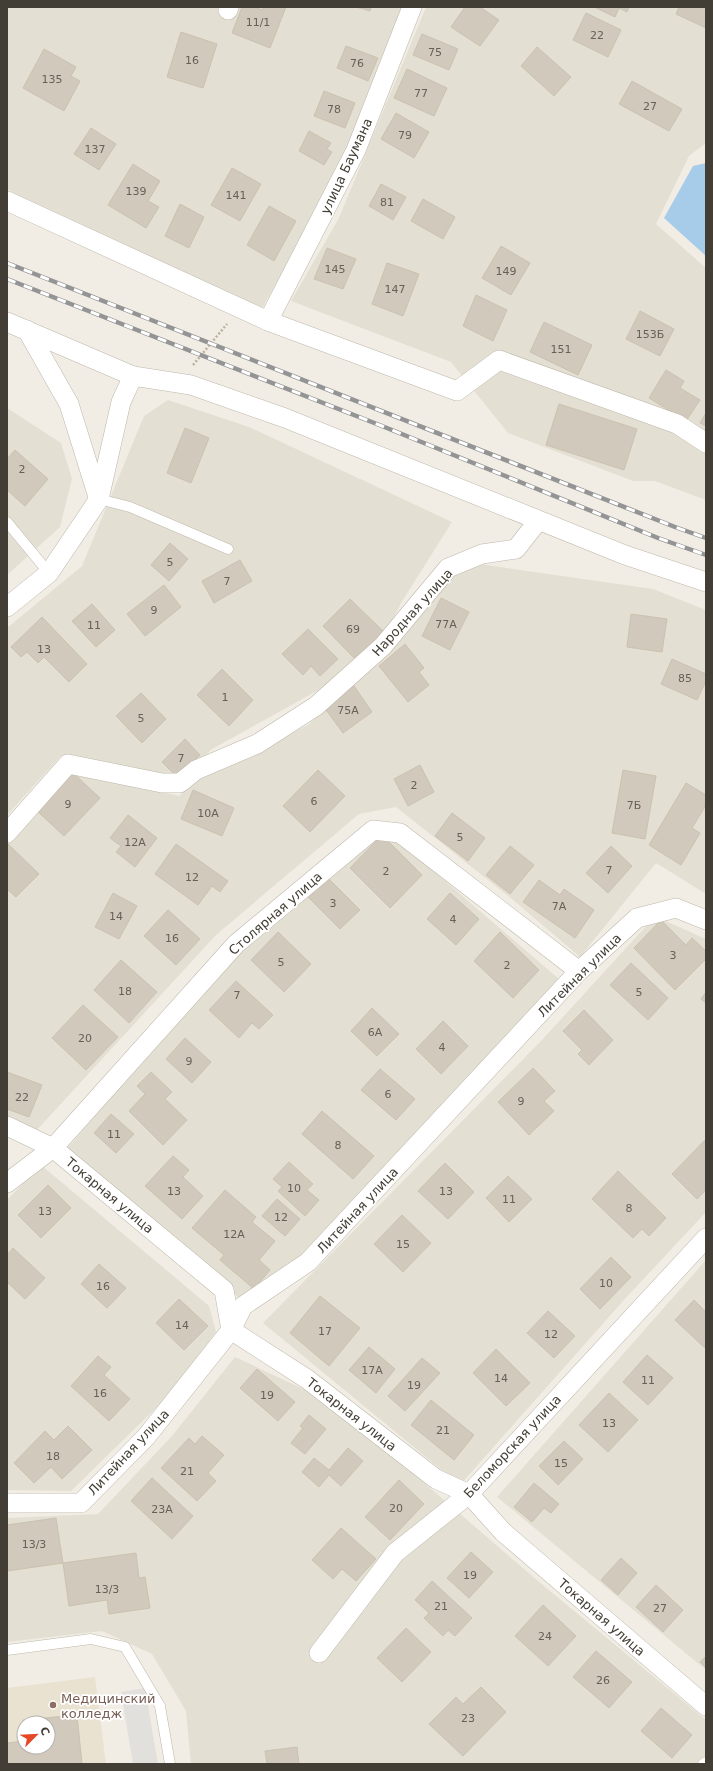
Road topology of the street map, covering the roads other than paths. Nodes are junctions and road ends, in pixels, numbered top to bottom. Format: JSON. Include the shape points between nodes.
{"nodes":[{"id":1,"x":412,"y":7,"type":"edge"},
{"id":2,"x":7,"y":201,"type":"edge"},
{"id":3,"x":268,"y":321,"type":"junction"},
{"id":4,"x":7,"y":322,"type":"edge"},
{"id":5,"x":27,"y":330,"type":"junction"},
{"id":6,"x":134,"y":376,"type":"junction"},
{"id":7,"x":706,"y":443,"type":"edge"},
{"id":8,"x":99,"y":498,"type":"junction"},
{"id":9,"x":538,"y":521,"type":"junction"},
{"id":10,"x":7,"y":522,"type":"edge"},
{"id":11,"x":228,"y":549,"type":"dead end"},
{"id":12,"x":49,"y":573,"type":"junction"},
{"id":13,"x":706,"y":582,"type":"edge"},
{"id":14,"x":7,"y":607,"type":"edge"},
{"id":15,"x":7,"y":834,"type":"edge"},
{"id":16,"x":706,"y":920,"type":"edge"},
{"id":17,"x":579,"y":971,"type":"junction"},
{"id":18,"x":7,"y":1126,"type":"edge"},
{"id":19,"x":53,"y":1148,"type":"junction"},
{"id":20,"x":7,"y":1183,"type":"edge"},
{"id":21,"x":706,"y":1238,"type":"edge"},
{"id":22,"x":232,"y":1330,"type":"junction"},
{"id":23,"x":469,"y":1494,"type":"junction"},
{"id":24,"x":7,"y":1503,"type":"edge"},
{"id":25,"x":7,"y":1650,"type":"edge"},
{"id":26,"x":319,"y":1653,"type":"dead end"},
{"id":27,"x":706,"y":1706,"type":"edge"},
{"id":28,"x":706,"y":1762,"type":"edge"},
{"id":29,"x":170,"y":1764,"type":"edge"},
{"id":30,"x":703,"y":1764,"type":"edge"}],
"edges":[{"from":1,"to":3,"type":"street","name":"улица Баумана","via":[[356,150]]},
{"from":2,"to":3,"type":"street"},
{"from":3,"to":7,"type":"street","via":[[457,391],[499,360],[677,424]]},
{"from":4,"to":5,"type":"street"},
{"from":5,"to":6,"type":"street"},
{"from":5,"to":8,"type":"street","via":[[69,404]]},
{"from":6,"to":8,"type":"street","via":[[121,402]]},
{"from":6,"to":9,"type":"street","via":[[191,386],[285,418]]},
{"from":8,"to":11,"type":"lane","via":[[137,510]]},
{"from":8,"to":12,"type":"street"},
{"from":9,"to":13,"type":"street","via":[[625,555]]},
{"from":9,"to":15,"type":"street","name":"Народная улица","via":[[516,549],[482,554],[448,568],[383,646],[316,706],[257,744],[196,770],[180,783],[162,783],[68,764]]},
{"from":10,"to":12,"type":"lane"},
{"from":12,"to":14,"type":"street"},
{"from":16,"to":17,"type":"street","name":"Литейная улица","via":[[676,908],[637,918]]},
{"from":17,"to":19,"type":"street","name":"Столярная улица","via":[[400,833],[373,830],[236,944]]},
{"from":17,"to":22,"type":"street","name":"Литейная улица","via":[[308,1262],[243,1306]]},
{"from":18,"to":19,"type":"street","name":"Токарная улица"},
{"from":19,"to":20,"type":"street","name":"Столярная улица"},
{"from":19,"to":22,"type":"street","name":"Токарная улица","via":[[224,1290]]},
{"from":21,"to":23,"type":"street","name":"Беломорская улица"},
{"from":22,"to":23,"type":"street","name":"Токарная улица","via":[[307,1379],[436,1479]]},
{"from":22,"to":24,"type":"street","name":"Литейная улица","via":[[146,1437],[81,1503]]},
{"from":23,"to":26,"type":"street","name":"Беломорская улица","via":[[395,1553]]},
{"from":23,"to":27,"type":"street","name":"Токарная улица","via":[[502,1532]]},
{"from":25,"to":29,"type":"lane","via":[[91,1639],[125,1647],[160,1706]]},
{"from":28,"to":30,"type":"lane"}]}
